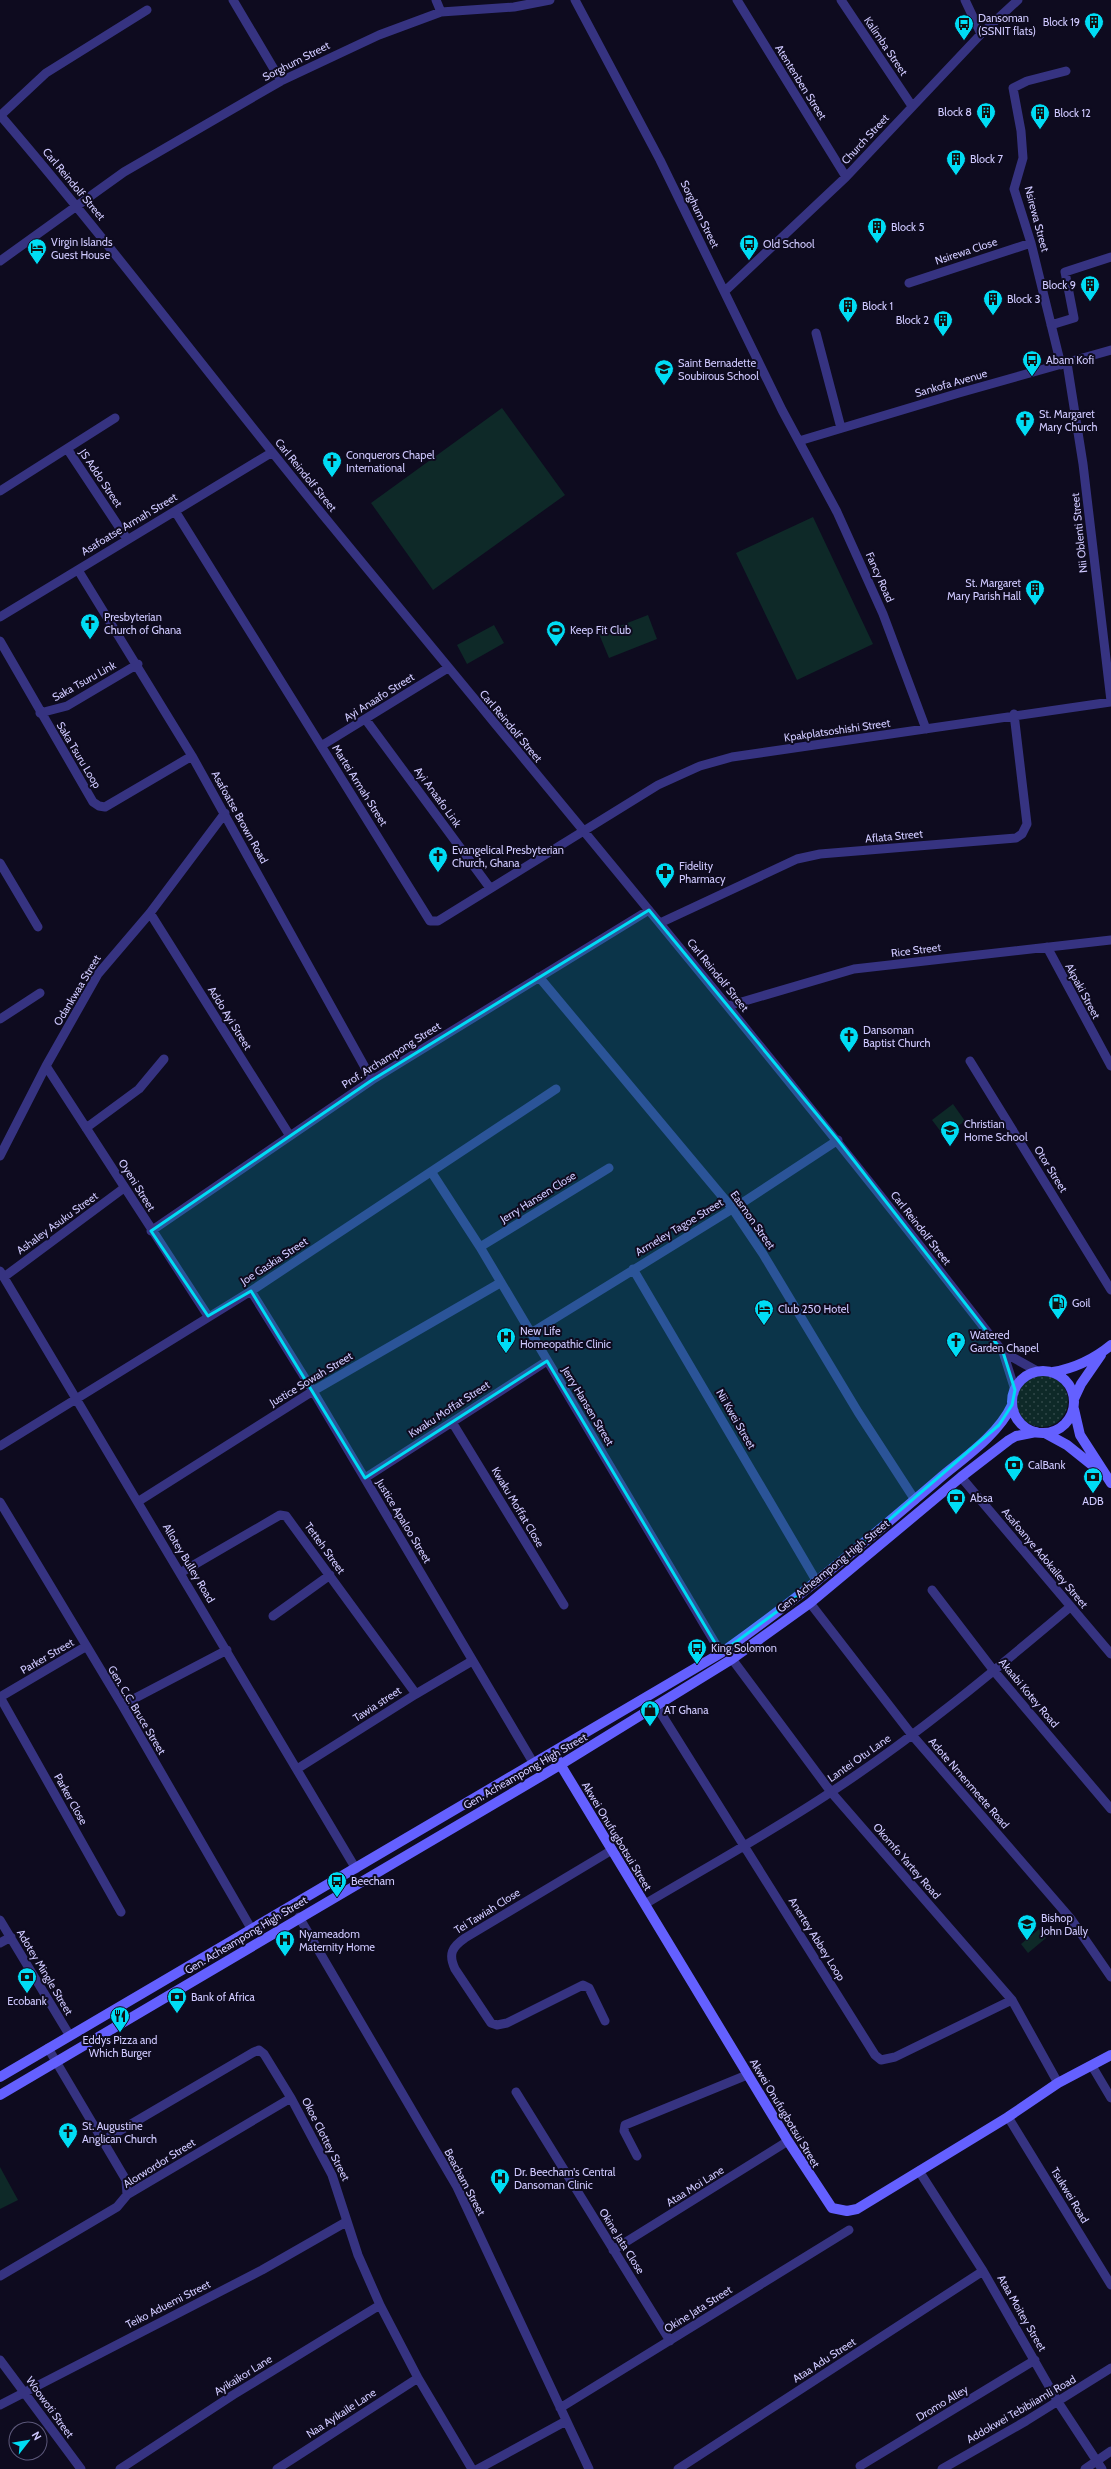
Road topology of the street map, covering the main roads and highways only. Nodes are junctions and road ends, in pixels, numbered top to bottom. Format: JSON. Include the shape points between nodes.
{"nodes":[{"id":1,"x":1111,"y":1345,"type":"edge"},
{"id":2,"x":1102,"y":1352,"type":"junction"},
{"id":3,"x":1053,"y":1372,"type":"junction"},
{"id":4,"x":1074,"y":1404,"type":"junction"},
{"id":5,"x":1012,"y":1405,"type":"junction"},
{"id":6,"x":1041,"y":1433,"type":"junction"},
{"id":7,"x":1102,"y":1473,"type":"junction"},
{"id":8,"x":1111,"y":1484,"type":"edge"},
{"id":9,"x":553,"y":1753,"type":"junction"},
{"id":10,"x":560,"y":1765,"type":"junction"},
{"id":11,"x":1111,"y":2055,"type":"edge"},
{"id":12,"x":0,"y":2077,"type":"edge"},
{"id":13,"x":0,"y":2095,"type":"edge"}],
"edges":[{"from":1,"to":2,"type":"main road"},
{"from":2,"to":3,"type":"main road","via":[[1070,1369]]},
{"from":2,"to":4,"type":"main road","via":[[1081,1384]]},
{"from":3,"to":4,"type":"main road","via":[[1066,1381]]},
{"from":3,"to":5,"type":"main road","via":[[1037,1371],[1022,1379],[1015,1390]]},
{"from":4,"to":6,"type":"main road","via":[[1063,1426]]},
{"from":4,"to":7,"type":"main road","via":[[1080,1436]]},
{"from":5,"to":6,"type":"main road","via":[[1020,1422]]},
{"from":5,"to":9,"type":"main road","name":"Gen. Acheampong High Street","via":[[999,1425],[817,1582],[721,1653]]},
{"from":6,"to":7,"type":"main road","via":[[1067,1445]]},
{"from":6,"to":10,"type":"main road","name":"Gen. Acheampong High Street","via":[[1016,1436],[961,1477],[810,1603],[732,1659]]},
{"from":7,"to":8,"type":"main road"},
{"from":9,"to":10,"type":"main road","name":"Akwei Onufugbotsui Street"},
{"from":9,"to":12,"type":"main road","name":"Gen. Acheampong High Street"},
{"from":10,"to":11,"type":"main road","name":"Akwei Onufugbotsui Street","via":[[788,2141],[826,2202],[837,2210],[856,2209],[1008,2117],[1058,2082]]},
{"from":10,"to":13,"type":"main road","name":"Gen. Acheampong High Street"}]}
